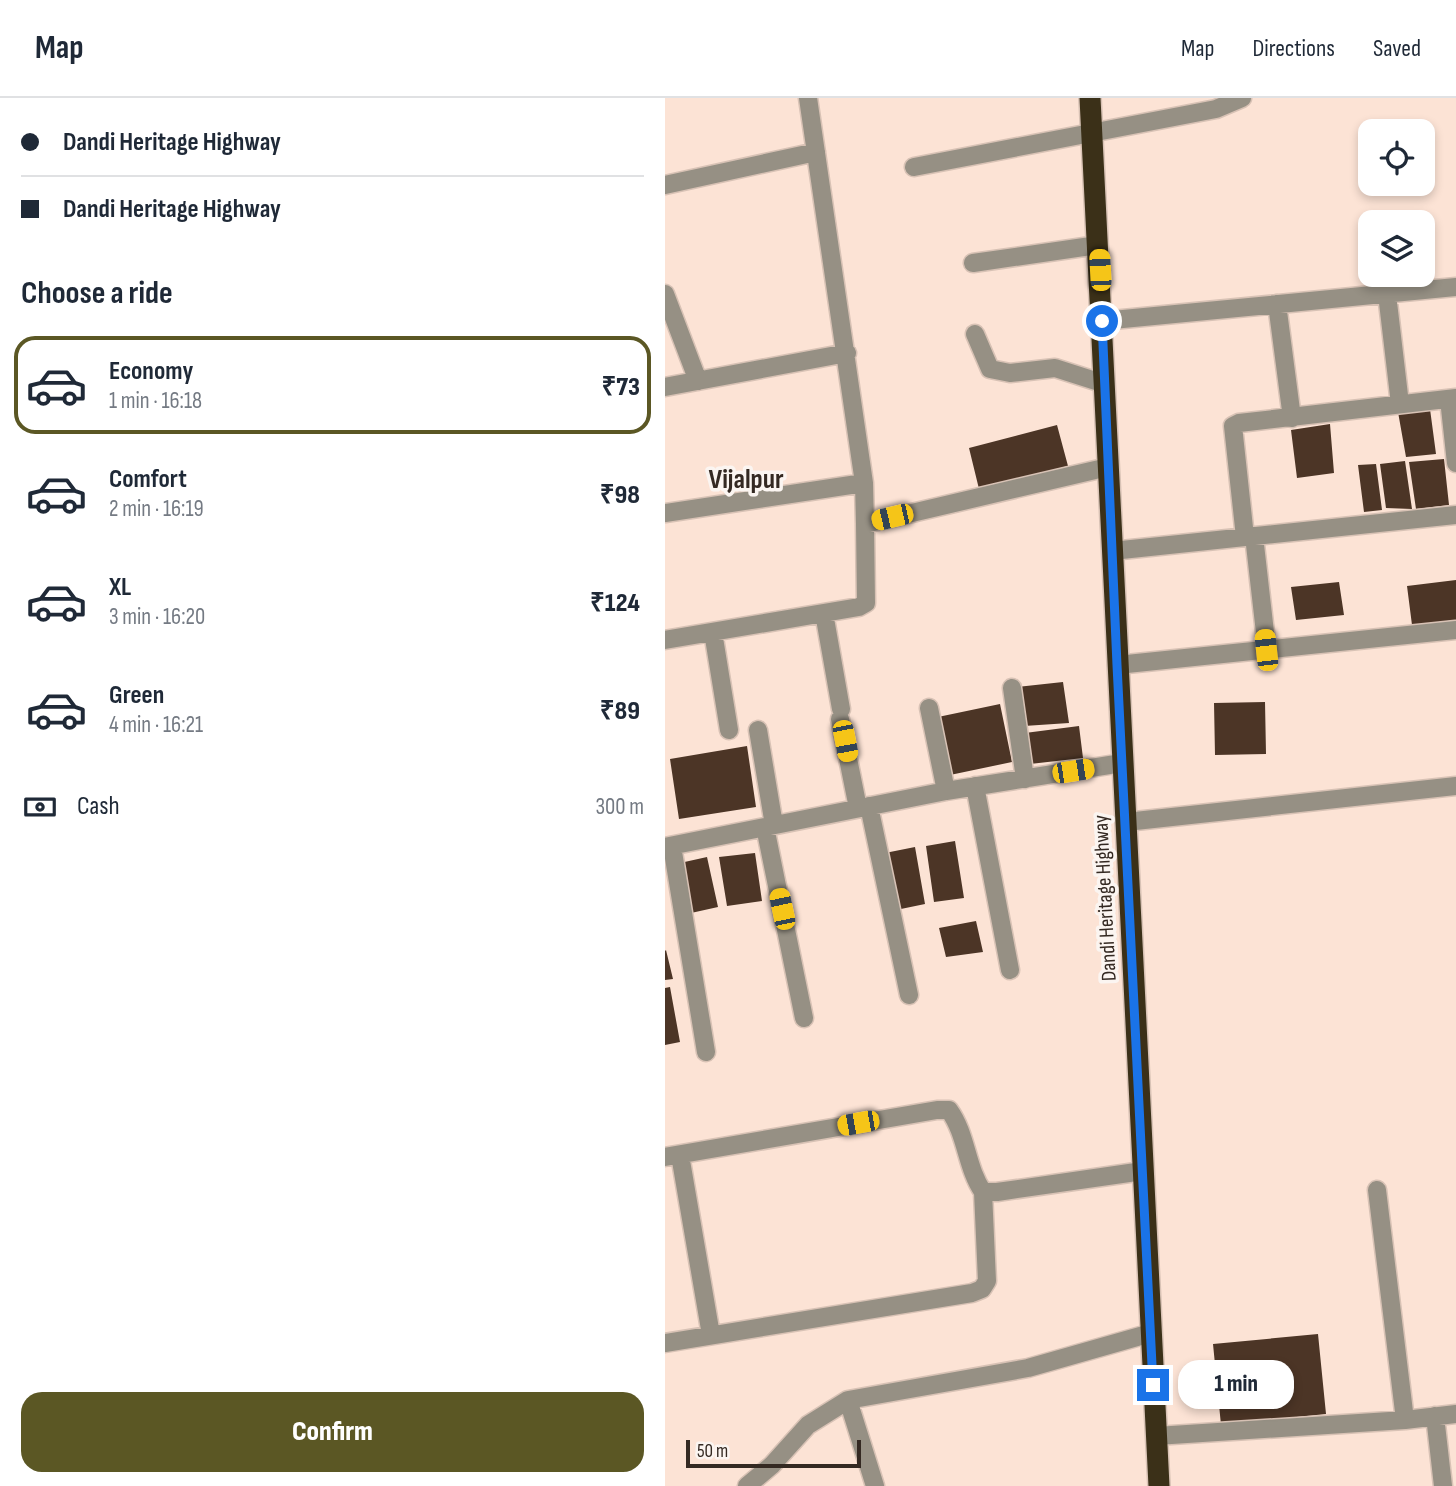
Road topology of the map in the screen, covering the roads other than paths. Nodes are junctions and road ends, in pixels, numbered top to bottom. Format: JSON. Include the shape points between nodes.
{"nodes":[{"id":1,"x":808,"y":98,"type":"edge"},
{"id":2,"x":1090,"y":98,"type":"edge"},
{"id":3,"x":1242,"y":98,"type":"edge"},
{"id":4,"x":1092,"y":134,"type":"junction"},
{"id":5,"x":816,"y":152,"type":"junction"},
{"id":6,"x":914,"y":167,"type":"dead end"},
{"id":7,"x":665,"y":185,"type":"edge"},
{"id":8,"x":1098,"y":245,"type":"junction"},
{"id":9,"x":973,"y":263,"type":"dead end"},
{"id":10,"x":1456,"y":287,"type":"edge"},
{"id":11,"x":665,"y":294,"type":"edge"},
{"id":12,"x":1387,"y":294,"type":"junction"},
{"id":13,"x":1277,"y":304,"type":"junction"},
{"id":14,"x":1102,"y":321,"type":"junction"},
{"id":15,"x":975,"y":334,"type":"dead end"},
{"id":16,"x":847,"y":353,"type":"junction"},
{"id":17,"x":698,"y":381,"type":"junction"},
{"id":18,"x":1105,"y":384,"type":"junction"},
{"id":19,"x":665,"y":387,"type":"edge"},
{"id":20,"x":1452,"y":399,"type":"edge"},
{"id":21,"x":1400,"y":404,"type":"junction"},
{"id":22,"x":1291,"y":418,"type":"junction"},
{"id":23,"x":1456,"y":463,"type":"edge"},
{"id":24,"x":1108,"y":467,"type":"junction"},
{"id":25,"x":864,"y":483,"type":"junction"},
{"id":26,"x":665,"y":513,"type":"edge"},
{"id":27,"x":1456,"y":515,"type":"edge"},
{"id":28,"x":865,"y":524,"type":"junction"},
{"id":29,"x":1250,"y":537,"type":"junction"},
{"id":30,"x":1112,"y":551,"type":"junction"},
{"id":31,"x":824,"y":613,"type":"junction"},
{"id":32,"x":1456,"y":630,"type":"edge"},
{"id":33,"x":713,"y":632,"type":"junction"},
{"id":34,"x":665,"y":640,"type":"edge"},
{"id":35,"x":1266,"y":650,"type":"junction"},
{"id":36,"x":1117,"y":665,"type":"junction"},
{"id":37,"x":1012,"y":688,"type":"dead end"},
{"id":38,"x":929,"y":708,"type":"dead end"},
{"id":39,"x":729,"y":730,"type":"dead end"},
{"id":40,"x":758,"y":730,"type":"dead end"},
{"id":41,"x":1122,"y":763,"type":"junction"},
{"id":42,"x":1025,"y":779,"type":"junction"},
{"id":43,"x":975,"y":786,"type":"junction"},
{"id":44,"x":1456,"y":786,"type":"edge"},
{"id":45,"x":946,"y":791,"type":"junction"},
{"id":46,"x":863,"y":807,"type":"junction"},
{"id":47,"x":1126,"y":822,"type":"junction"},
{"id":48,"x":769,"y":826,"type":"junction"},
{"id":49,"x":669,"y":847,"type":"edge"},
{"id":50,"x":1010,"y":970,"type":"dead end"},
{"id":51,"x":909,"y":995,"type":"dead end"},
{"id":52,"x":804,"y":1018,"type":"dead end"},
{"id":53,"x":706,"y":1052,"type":"dead end"},
{"id":54,"x":673,"y":1156,"type":"edge"},
{"id":55,"x":1143,"y":1171,"type":"junction"},
{"id":56,"x":1377,"y":1190,"type":"dead end"},
{"id":57,"x":983,"y":1192,"type":"junction"},
{"id":58,"x":1151,"y":1333,"type":"junction"},
{"id":59,"x":711,"y":1335,"type":"junction"},
{"id":60,"x":665,"y":1343,"type":"edge"},
{"id":61,"x":848,"y":1400,"type":"junction"},
{"id":62,"x":1456,"y":1414,"type":"edge"},
{"id":63,"x":1435,"y":1416,"type":"junction"},
{"id":64,"x":1405,"y":1420,"type":"junction"},
{"id":65,"x":1156,"y":1436,"type":"junction"},
{"id":66,"x":747,"y":1486,"type":"edge"},
{"id":67,"x":874,"y":1486,"type":"edge"},
{"id":68,"x":1159,"y":1486,"type":"edge"},
{"id":69,"x":1443,"y":1486,"type":"edge"}],
"edges":[{"from":1,"to":5,"type":"street"},
{"from":2,"to":4,"type":"highway","name":"Dandi Heritage Highway"},
{"from":3,"to":4,"type":"street","via":[[1216,109]]},
{"from":4,"to":6,"type":"street"},
{"from":4,"to":8,"type":"highway","name":"Dandi Heritage Highway"},
{"from":5,"to":7,"type":"street"},
{"from":5,"to":16,"type":"street"},
{"from":8,"to":9,"type":"street"},
{"from":8,"to":14,"type":"highway","name":"Dandi Heritage Highway"},
{"from":10,"to":12,"type":"street"},
{"from":11,"to":17,"type":"street"},
{"from":12,"to":13,"type":"street"},
{"from":12,"to":21,"type":"street"},
{"from":13,"to":14,"type":"street"},
{"from":13,"to":22,"type":"street"},
{"from":14,"to":18,"type":"highway","name":"Dandi Heritage Highway"},
{"from":15,"to":18,"type":"street","via":[[990,369],[1010,373],[1055,368]]},
{"from":16,"to":17,"type":"street"},
{"from":16,"to":25,"type":"street"},
{"from":17,"to":19,"type":"street"},
{"from":18,"to":24,"type":"highway","name":"Dandi Heritage Highway"},
{"from":20,"to":21,"type":"street"},
{"from":20,"to":23,"type":"street"},
{"from":21,"to":22,"type":"street"},
{"from":22,"to":29,"type":"street","via":[[1233,426]]},
{"from":24,"to":28,"type":"street"},
{"from":24,"to":30,"type":"highway","name":"Dandi Heritage Highway"},
{"from":25,"to":26,"type":"street"},
{"from":25,"to":28,"type":"street"},
{"from":27,"to":29,"type":"street"},
{"from":28,"to":31,"type":"street","via":[[866,603]]},
{"from":29,"to":30,"type":"street"},
{"from":29,"to":35,"type":"street"},
{"from":30,"to":36,"type":"highway","name":"Dandi Heritage Highway"},
{"from":31,"to":33,"type":"street"},
{"from":31,"to":46,"type":"street"},
{"from":32,"to":35,"type":"street"},
{"from":33,"to":34,"type":"street"},
{"from":33,"to":39,"type":"street"},
{"from":35,"to":36,"type":"street"},
{"from":36,"to":41,"type":"highway","name":"Dandi Heritage Highway"},
{"from":37,"to":42,"type":"street"},
{"from":38,"to":45,"type":"street"},
{"from":40,"to":48,"type":"street"},
{"from":41,"to":42,"type":"street"},
{"from":41,"to":47,"type":"highway","name":"Dandi Heritage Highway"},
{"from":42,"to":43,"type":"street"},
{"from":43,"to":45,"type":"street"},
{"from":43,"to":50,"type":"street"},
{"from":44,"to":47,"type":"street"},
{"from":45,"to":46,"type":"street"},
{"from":46,"to":48,"type":"street"},
{"from":46,"to":51,"type":"street"},
{"from":47,"to":55,"type":"highway","name":"Dandi Heritage Highway"},
{"from":48,"to":49,"type":"street"},
{"from":48,"to":52,"type":"street"},
{"from":49,"to":53,"type":"street"},
{"from":54,"to":57,"type":"street","via":[[949,1111],[958,1122]]},
{"from":54,"to":59,"type":"street"},
{"from":55,"to":57,"type":"street"},
{"from":55,"to":58,"type":"highway","name":"Dandi Heritage Highway"},
{"from":56,"to":64,"type":"street"},
{"from":57,"to":59,"type":"street","via":[[987,1281],[982,1289]]},
{"from":58,"to":61,"type":"street","via":[[1028,1368]]},
{"from":58,"to":65,"type":"highway","name":"Dandi Heritage Highway"},
{"from":59,"to":60,"type":"street"},
{"from":61,"to":66,"type":"street","via":[[808,1425]]},
{"from":61,"to":67,"type":"street"},
{"from":62,"to":63,"type":"street"},
{"from":63,"to":64,"type":"street"},
{"from":63,"to":69,"type":"street"},
{"from":64,"to":65,"type":"street"},
{"from":65,"to":68,"type":"highway","name":"Dandi Heritage Highway"}]}
